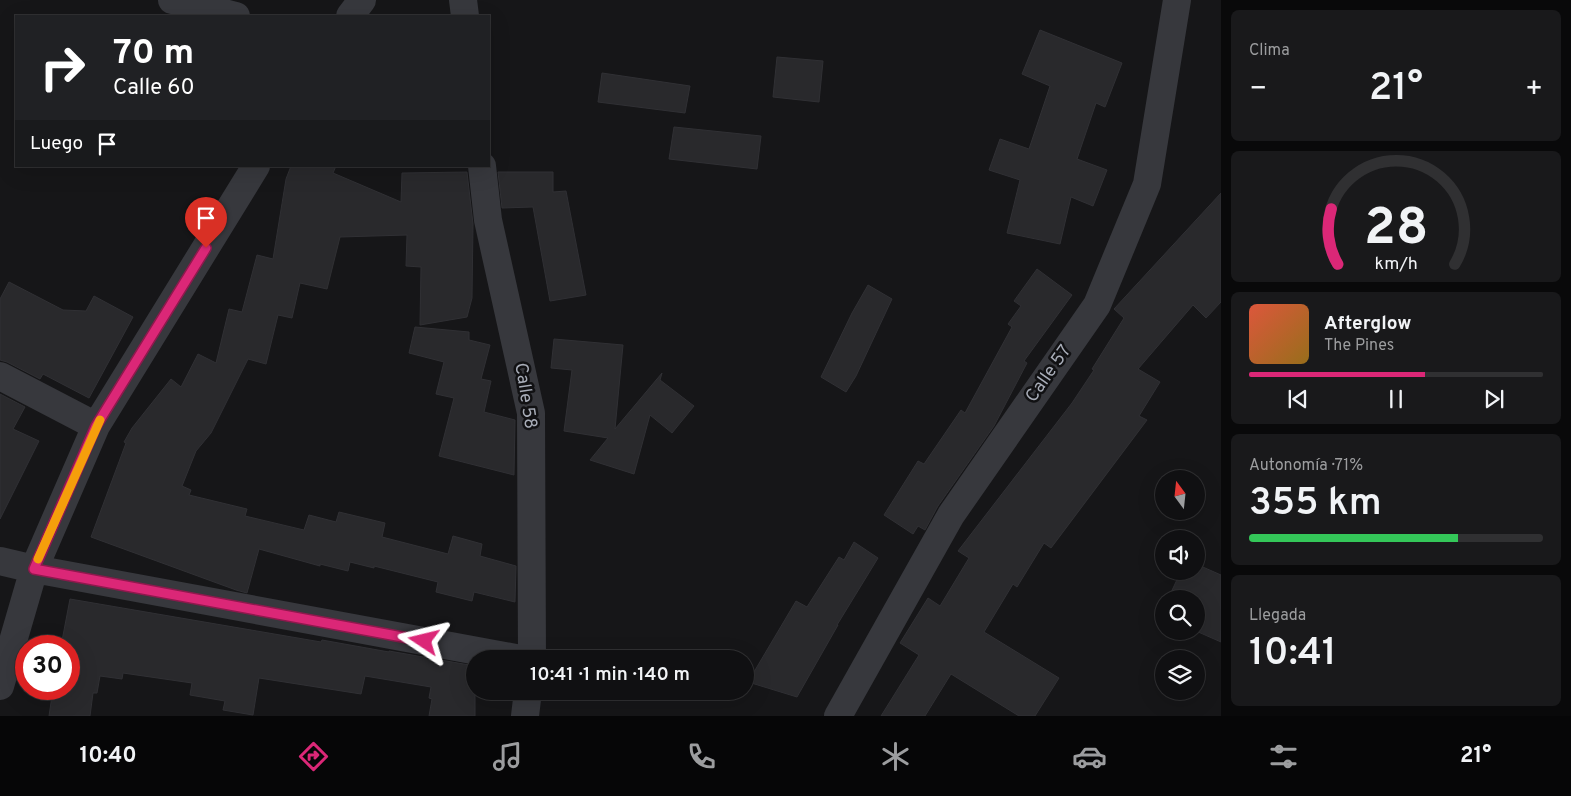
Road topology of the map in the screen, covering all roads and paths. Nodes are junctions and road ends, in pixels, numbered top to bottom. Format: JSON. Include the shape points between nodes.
{"nodes":[{"id":1,"x":172,"y":0,"type":"edge"},
{"id":2,"x":362,"y":0,"type":"edge"},
{"id":3,"x":463,"y":0,"type":"edge"},
{"id":4,"x":1178,"y":0,"type":"edge"},
{"id":5,"x":232,"y":15,"type":"edge"},
{"id":6,"x":351,"y":15,"type":"edge"},
{"id":7,"x":465,"y":15,"type":"edge"},
{"id":8,"x":255,"y":167,"type":"edge"},
{"id":9,"x":482,"y":167,"type":"edge"},
{"id":10,"x":0,"y":376,"type":"edge"},
{"id":11,"x":96,"y":426,"type":"junction"},
{"id":12,"x":0,"y":561,"type":"edge"},
{"id":13,"x":34,"y":569,"type":"junction"},
{"id":14,"x":472,"y":650,"type":"edge"},
{"id":15,"x":532,"y":650,"type":"edge"},
{"id":16,"x":0,"y":686,"type":"edge"},
{"id":17,"x":527,"y":700,"type":"edge"},
{"id":18,"x":525,"y":716,"type":"edge"},
{"id":19,"x":838,"y":716,"type":"edge"}],
"edges":[{"from":1,"to":5,"type":"street"},
{"from":2,"to":6,"type":"street"},
{"from":3,"to":7,"type":"street"},
{"from":4,"to":19,"type":"street","name":"Calle 57","via":[[1147,184],[1097,305],[951,515]]},
{"from":8,"to":11,"type":"street"},
{"from":9,"to":15,"type":"street","name":"Calle 58","via":[[488,220],[531,413]]},
{"from":10,"to":11,"type":"street"},
{"from":11,"to":13,"type":"street"},
{"from":12,"to":13,"type":"street"},
{"from":13,"to":14,"type":"street"},
{"from":13,"to":16,"type":"street"},
{"from":17,"to":18,"type":"street"}]}
